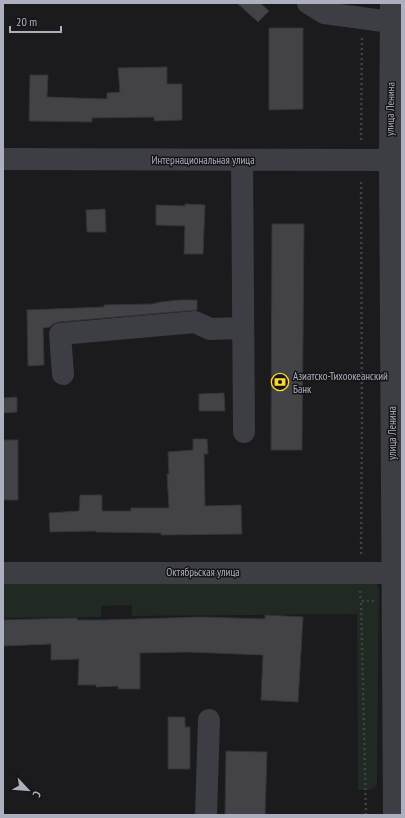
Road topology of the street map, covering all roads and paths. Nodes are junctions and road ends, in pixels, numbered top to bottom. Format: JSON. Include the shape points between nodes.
{"nodes":[{"id":1,"x":308,"y":3,"type":"edge"},
{"id":2,"x":391,"y":13,"type":"edge"},
{"id":3,"x":362,"y":18,"type":"junction"},
{"id":4,"x":3,"y":159,"type":"edge"},
{"id":5,"x":242,"y":160,"type":"junction"},
{"id":6,"x":361,"y":160,"type":"junction"},
{"id":7,"x":396,"y":160,"type":"edge"},
{"id":8,"x":243,"y":328,"type":"junction"},
{"id":9,"x":63,"y":374,"type":"dead end"},
{"id":10,"x":244,"y":432,"type":"dead end"},
{"id":11,"x":3,"y":572,"type":"edge"},
{"id":12,"x":360,"y":572,"type":"junction"},
{"id":13,"x":397,"y":573,"type":"edge"},
{"id":14,"x":360,"y":601,"type":"junction"},
{"id":15,"x":393,"y":602,"type":"junction"},
{"id":16,"x":209,"y":720,"type":"dead end"},
{"id":17,"x":206,"y":815,"type":"edge"},
{"id":18,"x":366,"y":815,"type":"edge"},
{"id":19,"x":394,"y":815,"type":"edge"}],
"edges":[{"from":1,"to":3,"type":"street","via":[[324,13]]},
{"from":2,"to":3,"type":"street"},
{"from":2,"to":7,"type":"street","name":"улица Ленина"},
{"from":3,"to":6,"type":"path"},
{"from":4,"to":5,"type":"street","name":"Интернациональная улица"},
{"from":5,"to":6,"type":"street","name":"Интернациональная улица"},
{"from":5,"to":8,"type":"street"},
{"from":6,"to":7,"type":"street","name":"Интернациональная улица"},
{"from":6,"to":12,"type":"path"},
{"from":7,"to":13,"type":"street","name":"улица Ленина"},
{"from":8,"to":9,"type":"street","via":[[210,329],[195,322],[60,334]]},
{"from":8,"to":10,"type":"street"},
{"from":11,"to":12,"type":"street","name":"Октябрьская улица"},
{"from":12,"to":13,"type":"street","name":"Октябрьская улица"},
{"from":12,"to":14,"type":"path"},
{"from":13,"to":15,"type":"street","name":"улица Ленина"},
{"from":14,"to":15,"type":"path"},
{"from":14,"to":18,"type":"path"},
{"from":15,"to":19,"type":"street","name":"улица Ленина"},
{"from":16,"to":17,"type":"street"}]}
